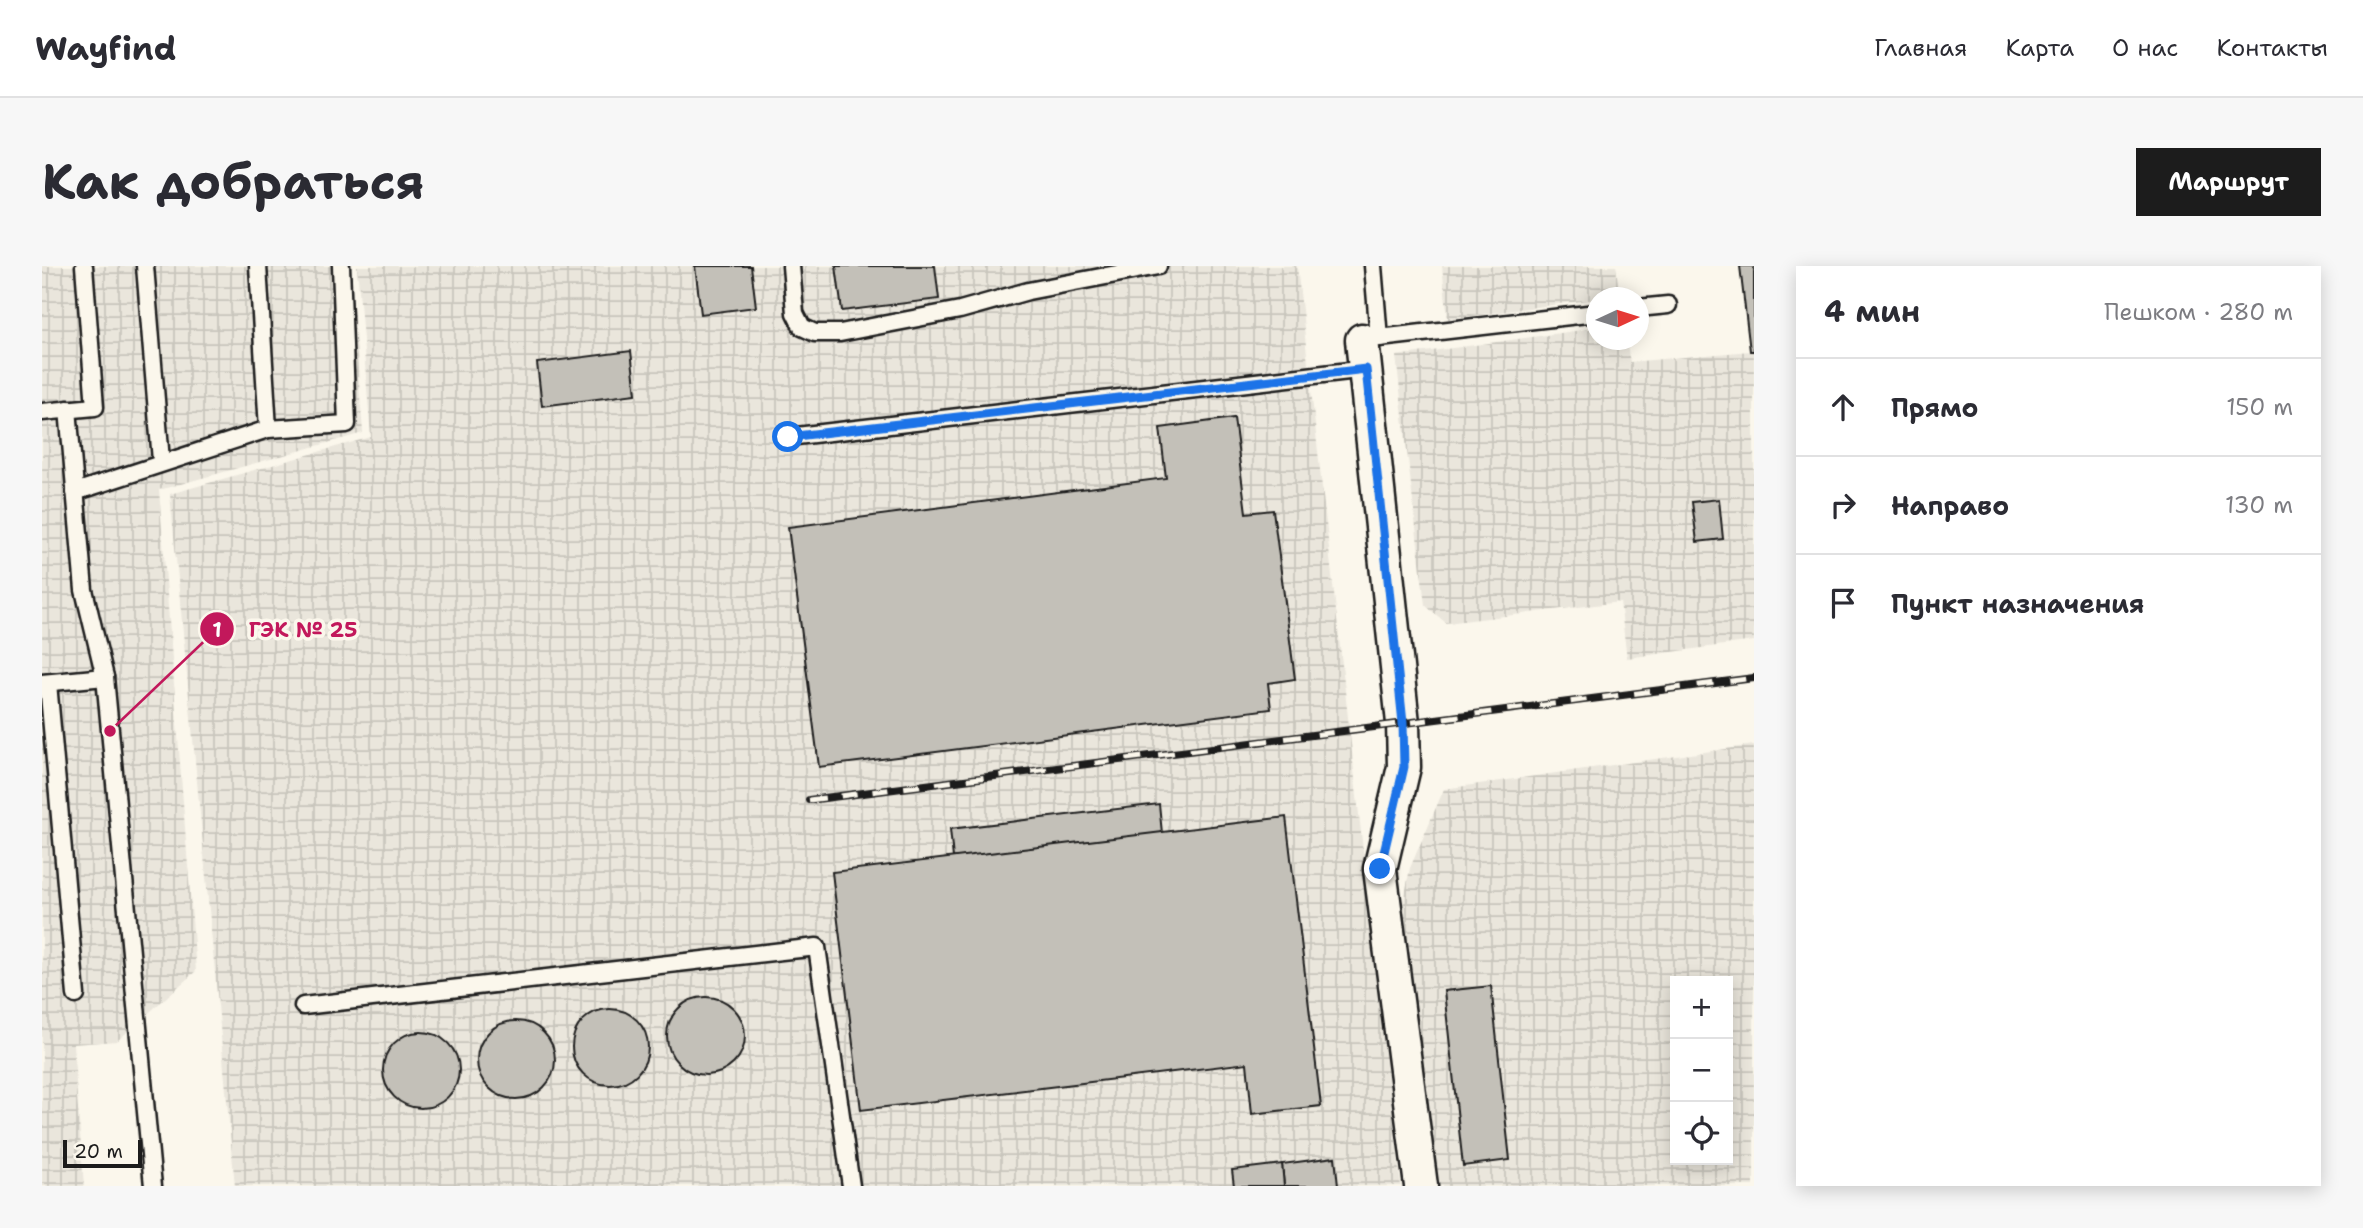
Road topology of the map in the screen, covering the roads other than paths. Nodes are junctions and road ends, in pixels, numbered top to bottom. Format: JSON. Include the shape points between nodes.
{"nodes":[{"id":1,"x":84,"y":266,"type":"edge"},
{"id":2,"x":145,"y":266,"type":"edge"},
{"id":3,"x":258,"y":266,"type":"edge"},
{"id":4,"x":341,"y":266,"type":"edge"},
{"id":5,"x":791,"y":266,"type":"edge"},
{"id":6,"x":1158,"y":266,"type":"edge"},
{"id":7,"x":1373,"y":266,"type":"edge"},
{"id":8,"x":1668,"y":304,"type":"dead end"},
{"id":9,"x":1649,"y":307,"type":"edge"},
{"id":10,"x":1586,"y":315,"type":"edge"},
{"id":11,"x":1369,"y":349,"type":"junction"},
{"id":12,"x":68,"y":410,"type":"junction"},
{"id":13,"x":42,"y":412,"type":"edge"},
{"id":14,"x":268,"y":429,"type":"junction"},
{"id":15,"x":788,"y":437,"type":"dead end"},
{"id":16,"x":161,"y":461,"type":"junction"},
{"id":17,"x":75,"y":492,"type":"junction"},
{"id":18,"x":105,"y":677,"type":"junction"},
{"id":19,"x":45,"y":683,"type":"edge"},
{"id":20,"x":76,"y":995,"type":"dead end"},
{"id":21,"x":303,"y":1006,"type":"dead end"},
{"id":22,"x":153,"y":1186,"type":"edge"},
{"id":23,"x":851,"y":1186,"type":"edge"},
{"id":24,"x":1421,"y":1186,"type":"edge"}],
"edges":[{"from":1,"to":12,"type":"lane","via":[[95,407]]},
{"from":2,"to":16,"type":"lane"},
{"from":3,"to":14,"type":"lane"},
{"from":4,"to":14,"type":"lane","via":[[347,424]]},
{"from":5,"to":6,"type":"lane","via":[[798,320],[802,327],[828,334]]},
{"from":7,"to":11,"type":"lane"},
{"from":8,"to":9,"type":"lane"},
{"from":10,"to":11,"type":"lane"},
{"from":11,"to":15,"type":"lane"},
{"from":11,"to":24,"type":"street","via":[[1404,767],[1380,869]]},
{"from":12,"to":13,"type":"lane"},
{"from":12,"to":17,"type":"lane"},
{"from":14,"to":16,"type":"lane"},
{"from":16,"to":17,"type":"lane"},
{"from":17,"to":18,"type":"lane","via":[[84,590]]},
{"from":18,"to":19,"type":"lane"},
{"from":18,"to":22,"type":"lane"},
{"from":19,"to":20,"type":"lane"},
{"from":21,"to":23,"type":"lane","via":[[817,947]]}]}
